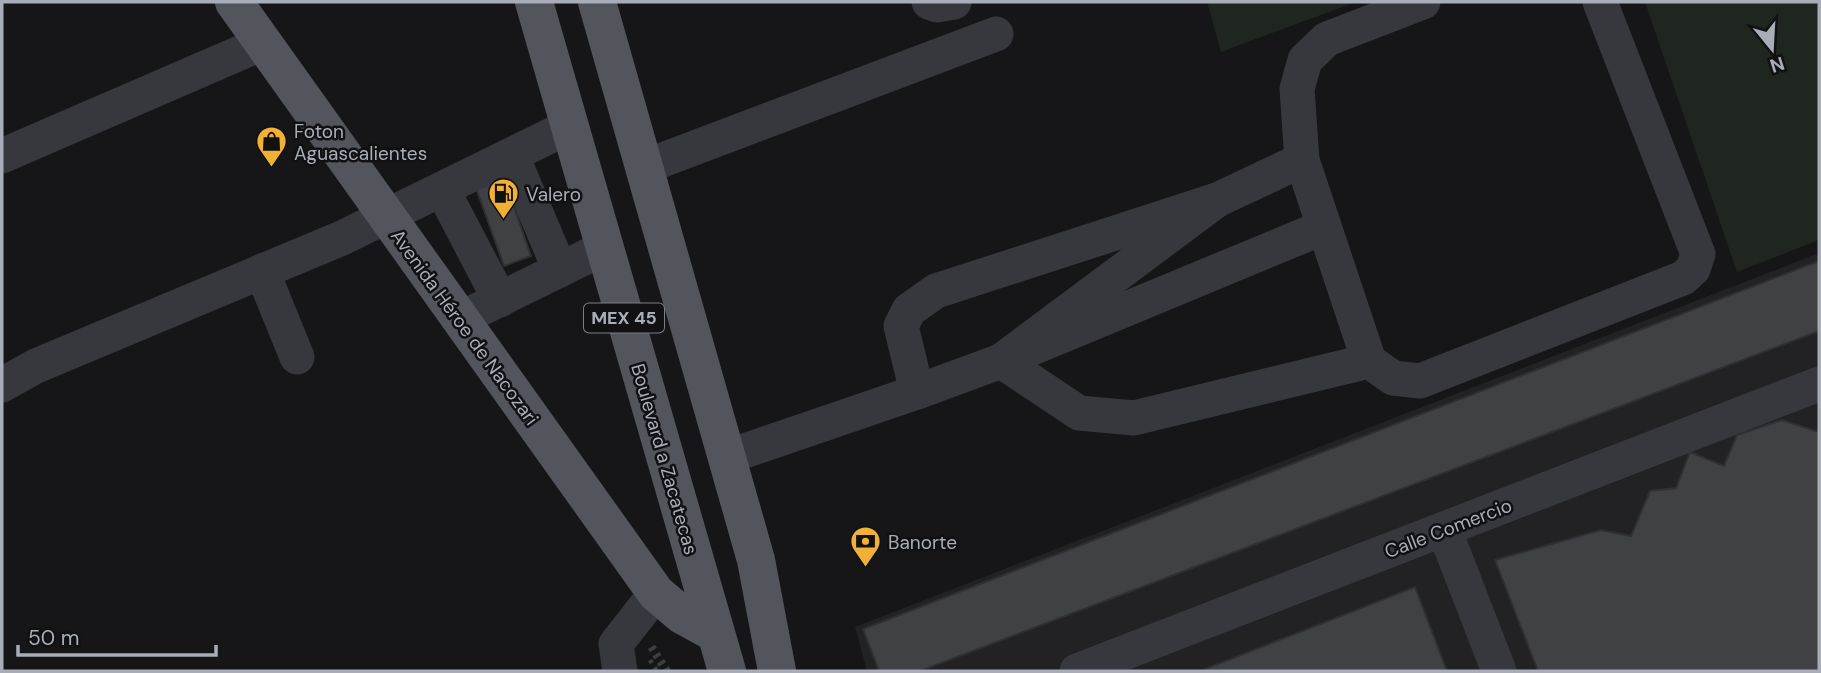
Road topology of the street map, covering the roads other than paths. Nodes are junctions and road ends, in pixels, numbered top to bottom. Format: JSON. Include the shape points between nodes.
{"nodes":[{"id":1,"x":234,"y":2,"type":"edge"},
{"id":2,"x":534,"y":2,"type":"edge"},
{"id":3,"x":929,"y":2,"type":"edge"},
{"id":4,"x":954,"y":2,"type":"edge"},
{"id":5,"x":1423,"y":2,"type":"edge"},
{"id":6,"x":1600,"y":2,"type":"edge"},
{"id":7,"x":606,"y":4,"type":"edge"},
{"id":8,"x":996,"y":34,"type":"dead end"},
{"id":9,"x":263,"y":43,"type":"junction"},
{"id":10,"x":570,"y":127,"type":"junction"},
{"id":11,"x":2,"y":156,"type":"edge"},
{"id":12,"x":512,"y":156,"type":"junction"},
{"id":13,"x":1302,"y":160,"type":"junction"},
{"id":14,"x":644,"y":167,"type":"junction"},
{"id":15,"x":442,"y":189,"type":"junction"},
{"id":16,"x":1217,"y":200,"type":"junction"},
{"id":17,"x":387,"y":216,"type":"junction"},
{"id":18,"x":1324,"y":227,"type":"junction"},
{"id":19,"x":604,"y":248,"type":"junction"},
{"id":20,"x":560,"y":270,"type":"junction"},
{"id":21,"x":262,"y":271,"type":"junction"},
{"id":22,"x":500,"y":300,"type":"junction"},
{"id":23,"x":460,"y":319,"type":"junction"},
{"id":24,"x":297,"y":357,"type":"dead end"},
{"id":25,"x":1368,"y":360,"type":"junction"},
{"id":26,"x":1001,"y":361,"type":"junction"},
{"id":27,"x":1819,"y":384,"type":"edge"},
{"id":28,"x":2,"y":385,"type":"edge"},
{"id":29,"x":917,"y":392,"type":"junction"},
{"id":30,"x":727,"y":457,"type":"junction"},
{"id":31,"x":1444,"y":529,"type":"junction"},
{"id":32,"x":756,"y":560,"type":"junction"},
{"id":33,"x":656,"y":593,"type":"junction"},
{"id":34,"x":715,"y":633,"type":"junction"},
{"id":35,"x":636,"y":661,"type":"edge"},
{"id":36,"x":720,"y":671,"type":"edge"},
{"id":37,"x":727,"y":671,"type":"edge"},
{"id":38,"x":777,"y":671,"type":"edge"},
{"id":39,"x":798,"y":671,"type":"edge"},
{"id":40,"x":1077,"y":671,"type":"edge"},
{"id":41,"x":1499,"y":671,"type":"edge"}],
"edges":[{"from":1,"to":9,"type":"main road","name":"Avenida Héroe de Nacozari"},
{"from":2,"to":10,"type":"main road","name":"Boulevard a Zacatecas","number":"MEX 45"},
{"from":3,"to":4,"type":"street"},
{"from":5,"to":13,"type":"street","via":[[1327,39],[1305,60],[1297,89]]},
{"from":6,"to":25,"type":"street","via":[[1698,254],[1693,270],[1683,278],[1420,381],[1394,378]]},
{"from":7,"to":14,"type":"main road","number":"MEX 45"},
{"from":8,"to":14,"type":"street"},
{"from":9,"to":11,"type":"street"},
{"from":9,"to":17,"type":"main road","name":"Avenida Héroe de Nacozari"},
{"from":10,"to":12,"type":"street"},
{"from":10,"to":19,"type":"main road","name":"Boulevard a Zacatecas","number":"MEX 45"},
{"from":12,"to":15,"type":"street"},
{"from":12,"to":20,"type":"street"},
{"from":13,"to":16,"type":"street"},
{"from":13,"to":18,"type":"street"},
{"from":14,"to":30,"type":"main road","number":"MEX 45"},
{"from":15,"to":17,"type":"street"},
{"from":15,"to":22,"type":"street"},
{"from":16,"to":26,"type":"street"},
{"from":16,"to":29,"type":"street","via":[[936,290],[909,310],[901,326]]},
{"from":17,"to":21,"type":"street"},
{"from":17,"to":23,"type":"main road","name":"Avenida Héroe de Nacozari"},
{"from":18,"to":25,"type":"street"},
{"from":18,"to":26,"type":"street"},
{"from":19,"to":20,"type":"street"},
{"from":19,"to":34,"type":"main road","name":"Boulevard a Zacatecas","number":"MEX 45"},
{"from":20,"to":22,"type":"street"},
{"from":21,"to":24,"type":"street"},
{"from":21,"to":28,"type":"street","via":[[36,366]]},
{"from":22,"to":23,"type":"street"},
{"from":23,"to":33,"type":"main road","name":"Avenida Héroe de Nacozari"},
{"from":25,"to":26,"type":"street","via":[[1134,418],[1079,413]]},
{"from":26,"to":29,"type":"street"},
{"from":27,"to":31,"type":"street","name":"Calle Comercio"},
{"from":29,"to":30,"type":"street"},
{"from":30,"to":32,"type":"main road","number":"MEX 45"},
{"from":31,"to":40,"type":"street","name":"Calle Comercio"},
{"from":31,"to":41,"type":"street"},
{"from":32,"to":38,"type":"main road","number":"MEX 45"},
{"from":32,"to":39,"type":"main road","number":"MEX 45"},
{"from":33,"to":34,"type":"main road","name":"Avenida Héroe de Nacozari","via":[[682,615]]},
{"from":33,"to":35,"type":"street","via":[[616,644]]},
{"from":34,"to":36,"type":"main road","name":"Boulevard a Zacatecas","number":"MEX 45"},
{"from":34,"to":37,"type":"main road","name":"Boulevard a Zacatecas","number":"MEX 45"}]}
